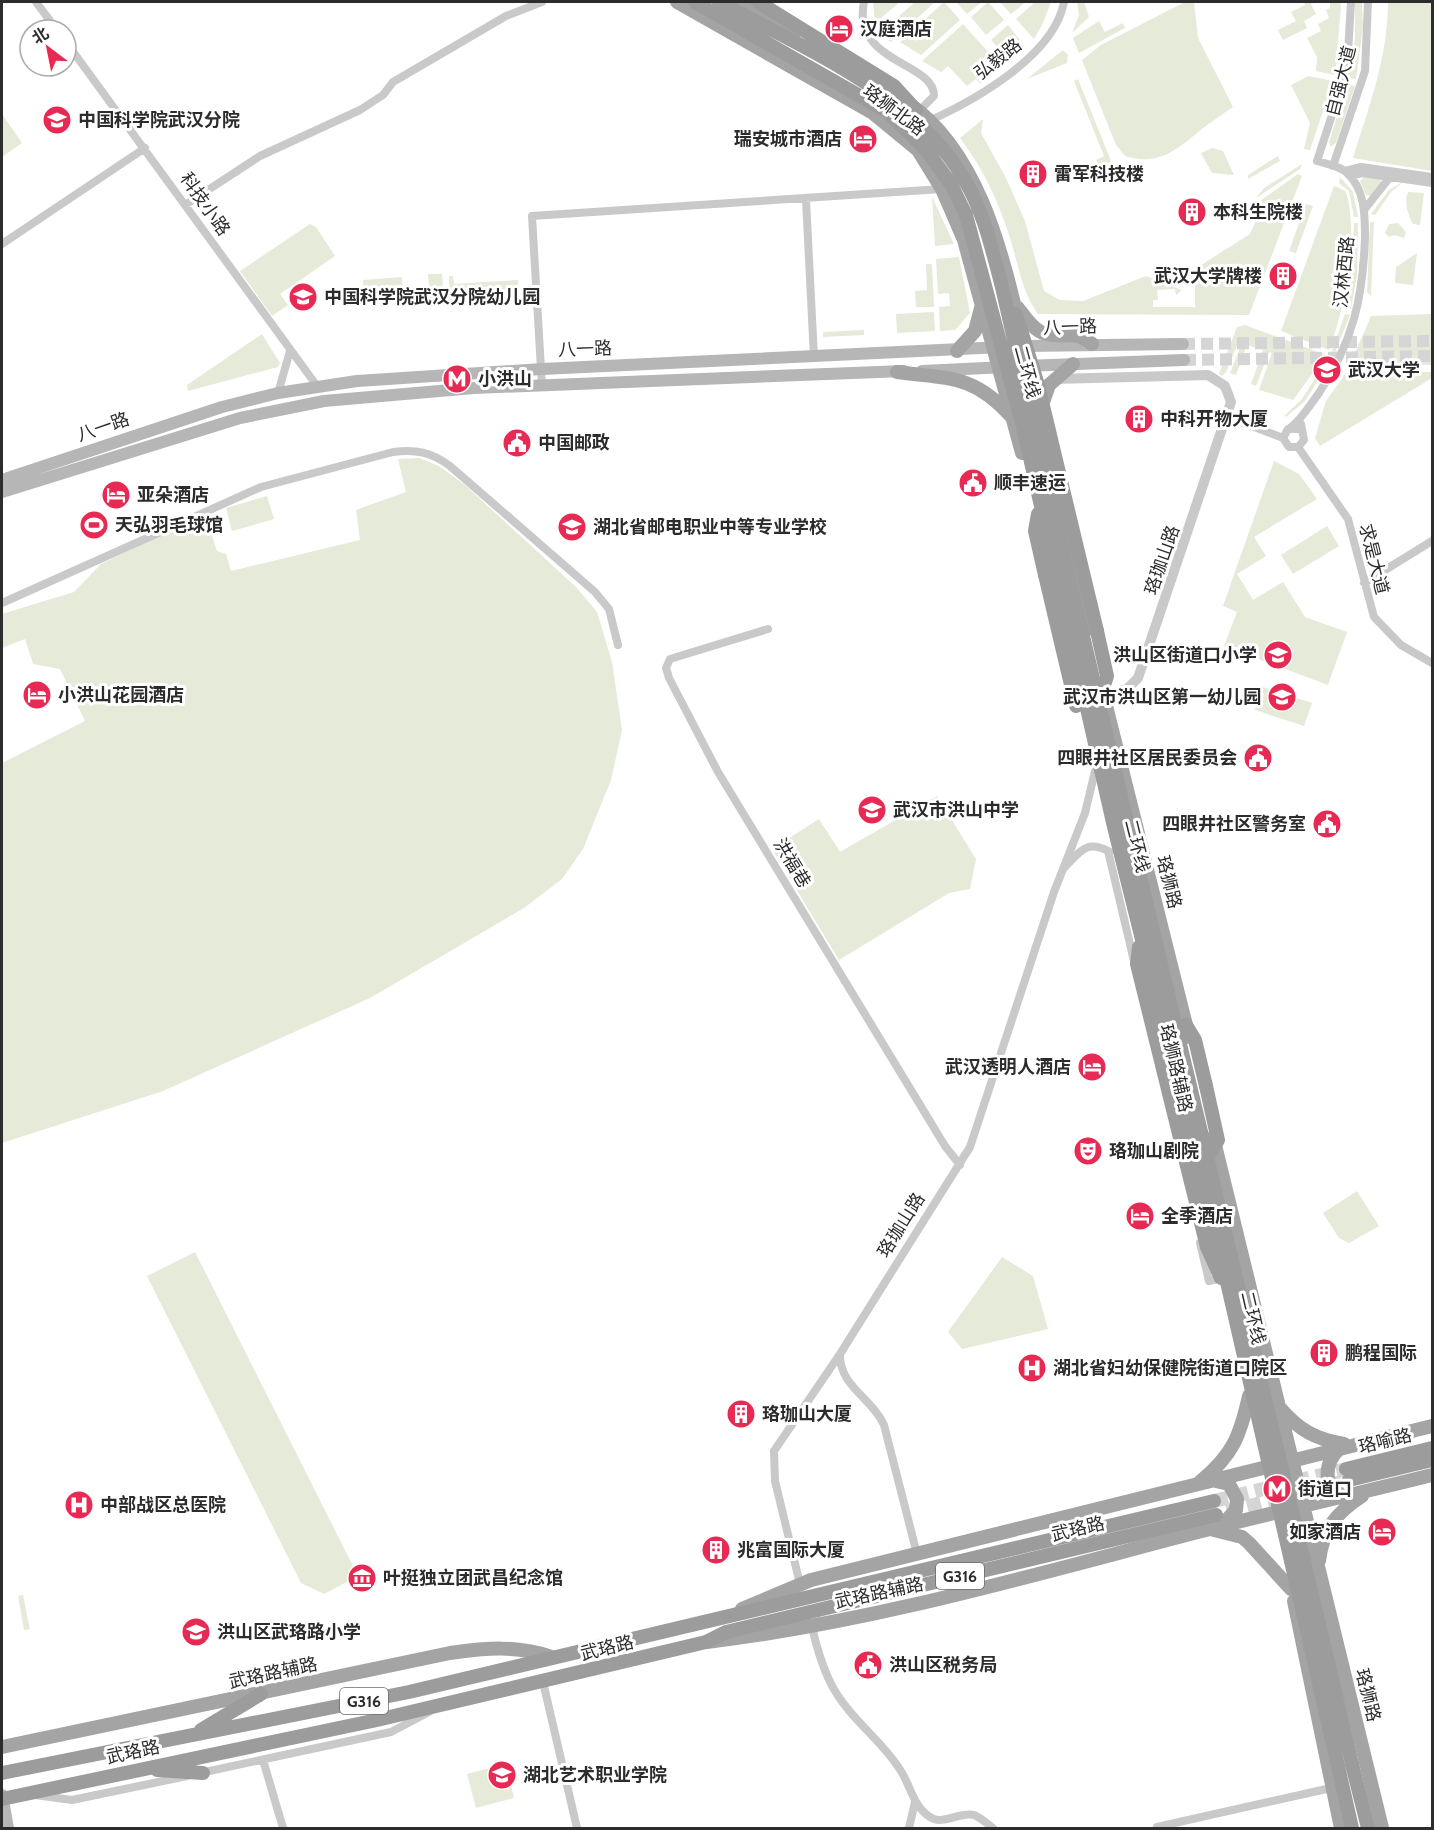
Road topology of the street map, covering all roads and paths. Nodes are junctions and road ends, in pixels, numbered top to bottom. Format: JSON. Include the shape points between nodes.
{"nodes":[{"id":1,"x":36,"y":2,"type":"edge"},
{"id":2,"x":542,"y":2,"type":"edge"},
{"id":3,"x":677,"y":2,"type":"edge"},
{"id":4,"x":695,"y":2,"type":"edge"},
{"id":5,"x":719,"y":2,"type":"edge"},
{"id":6,"x":740,"y":2,"type":"edge"},
{"id":7,"x":758,"y":2,"type":"edge"},
{"id":8,"x":864,"y":2,"type":"edge"},
{"id":9,"x":1064,"y":2,"type":"edge"},
{"id":10,"x":1351,"y":2,"type":"edge"},
{"id":11,"x":1368,"y":2,"type":"edge"},
{"id":12,"x":48,"y":18,"type":"edge"},
{"id":13,"x":804,"y":37,"type":"junction"},
{"id":14,"x":78,"y":58,"type":"edge"},
{"id":15,"x":790,"y":66,"type":"junction"},
{"id":16,"x":924,"y":116,"type":"junction"},
{"id":17,"x":936,"y":141,"type":"junction"},
{"id":18,"x":145,"y":148,"type":"junction"},
{"id":19,"x":1333,"y":166,"type":"junction"},
{"id":20,"x":1348,"y":174,"type":"junction"},
{"id":21,"x":1390,"y":177,"type":"junction"},
{"id":22,"x":1432,"y":177,"type":"edge"},
{"id":23,"x":1432,"y":183,"type":"edge"},
{"id":24,"x":942,"y":189,"type":"junction"},
{"id":25,"x":806,"y":200,"type":"junction"},
{"id":26,"x":185,"y":205,"type":"junction"},
{"id":27,"x":1364,"y":210,"type":"junction"},
{"id":28,"x":2,"y":244,"type":"edge"},
{"id":29,"x":1002,"y":287,"type":"junction"},
{"id":30,"x":1015,"y":304,"type":"junction"},
{"id":31,"x":981,"y":305,"type":"junction"},
{"id":32,"x":1092,"y":344,"type":"junction"},
{"id":33,"x":1184,"y":344,"type":"tunnel mouth"},
{"id":34,"x":1024,"y":346,"type":"junction"},
{"id":35,"x":993,"y":348,"type":"junction"},
{"id":36,"x":290,"y":351,"type":"junction"},
{"id":37,"x":957,"y":351,"type":"junction"},
{"id":38,"x":814,"y":357,"type":"junction"},
{"id":39,"x":1184,"y":360,"type":"tunnel mouth"},
{"id":40,"x":1072,"y":364,"type":"junction"},
{"id":41,"x":1029,"y":366,"type":"junction"},
{"id":42,"x":999,"y":368,"type":"junction"},
{"id":43,"x":542,"y":369,"type":"junction"},
{"id":44,"x":897,"y":372,"type":"junction"},
{"id":45,"x":1054,"y":379,"type":"junction"},
{"id":46,"x":317,"y":386,"type":"junction"},
{"id":47,"x":542,"y":386,"type":"junction"},
{"id":48,"x":278,"y":393,"type":"junction"},
{"id":49,"x":1040,"y":413,"type":"junction"},
{"id":50,"x":1229,"y":415,"type":"junction"},
{"id":51,"x":1302,"y":418,"type":"junction"},
{"id":52,"x":1014,"y":419,"type":"junction"},
{"id":53,"x":1300,"y":429,"type":"junction"},
{"id":54,"x":1285,"y":433,"type":"junction"},
{"id":55,"x":1298,"y":447,"type":"junction"},
{"id":56,"x":2,"y":480,"type":"edge"},
{"id":57,"x":2,"y":492,"type":"edge"},
{"id":58,"x":1038,"y":514,"type":"junction"},
{"id":59,"x":1432,"y":541,"type":"edge"},
{"id":60,"x":1364,"y":582,"type":"junction"},
{"id":61,"x":2,"y":603,"type":"edge"},
{"id":62,"x":768,"y":629,"type":"dead end"},
{"id":63,"x":618,"y":645,"type":"dead end"},
{"id":64,"x":1432,"y":663,"type":"edge"},
{"id":65,"x":1103,"y":694,"type":"junction"},
{"id":66,"x":1096,"y":766,"type":"junction"},
{"id":67,"x":1114,"y":827,"type":"junction"},
{"id":68,"x":1112,"y":853,"type":"junction"},
{"id":69,"x":1062,"y":870,"type":"junction"},
{"id":70,"x":1140,"y":939,"type":"junction"},
{"id":71,"x":1186,"y":1025,"type":"junction"},
{"id":72,"x":1208,"y":1156,"type":"junction"},
{"id":73,"x":960,"y":1165,"type":"junction"},
{"id":74,"x":1221,"y":1278,"type":"junction"},
{"id":75,"x":840,"y":1354,"type":"junction"},
{"id":76,"x":1249,"y":1396,"type":"junction"},
{"id":77,"x":1278,"y":1406,"type":"junction"},
{"id":78,"x":1432,"y":1426,"type":"edge"},
{"id":79,"x":1346,"y":1446,"type":"junction"},
{"id":80,"x":1432,"y":1448,"type":"edge"},
{"id":81,"x":1432,"y":1460,"type":"edge"},
{"id":82,"x":1292,"y":1461,"type":"junction"},
{"id":83,"x":1264,"y":1467,"type":"junction"},
{"id":84,"x":1432,"y":1475,"type":"edge"},
{"id":85,"x":1214,"y":1481,"type":"junction"},
{"id":86,"x":1195,"y":1486,"type":"junction"},
{"id":87,"x":1369,"y":1491,"type":"junction"},
{"id":88,"x":1346,"y":1497,"type":"junction"},
{"id":89,"x":1303,"y":1507,"type":"junction"},
{"id":90,"x":1275,"y":1514,"type":"junction"},
{"id":91,"x":1214,"y":1518,"type":"junction"},
{"id":92,"x":917,"y":1554,"type":"junction"},
{"id":93,"x":1318,"y":1569,"type":"junction"},
{"id":94,"x":800,"y":1584,"type":"junction"},
{"id":95,"x":1291,"y":1588,"type":"junction"},
{"id":96,"x":724,"y":1617,"type":"junction"},
{"id":97,"x":812,"y":1627,"type":"junction"},
{"id":98,"x":706,"y":1642,"type":"junction"},
{"id":99,"x":552,"y":1657,"type":"junction"},
{"id":100,"x":543,"y":1682,"type":"junction"},
{"id":101,"x":261,"y":1694,"type":"junction"},
{"id":102,"x":443,"y":1705,"type":"junction"},
{"id":103,"x":192,"y":1735,"type":"junction"},
{"id":104,"x":2,"y":1747,"type":"edge"},
{"id":105,"x":263,"y":1760,"type":"junction"},
{"id":106,"x":1345,"y":1765,"type":"junction"},
{"id":107,"x":137,"y":1768,"type":"junction"},
{"id":108,"x":2,"y":1773,"type":"edge"},
{"id":109,"x":203,"y":1773,"type":"junction"},
{"id":110,"x":1331,"y":1788,"type":"junction"},
{"id":111,"x":25,"y":1794,"type":"junction"},
{"id":112,"x":2,"y":1798,"type":"edge"},
{"id":113,"x":915,"y":1802,"type":"junction"},
{"id":114,"x":1157,"y":1827,"type":"dead end"},
{"id":115,"x":8,"y":1828,"type":"edge"},
{"id":116,"x":283,"y":1828,"type":"edge"},
{"id":117,"x":577,"y":1828,"type":"edge"},
{"id":118,"x":909,"y":1828,"type":"edge"},
{"id":119,"x":993,"y":1828,"type":"edge"},
{"id":120,"x":1341,"y":1828,"type":"edge"},
{"id":121,"x":1352,"y":1828,"type":"edge"},
{"id":122,"x":1368,"y":1828,"type":"edge"},
{"id":123,"x":1382,"y":1828,"type":"edge"}],
"edges":[{"from":1,"to":12,"type":"street"},
{"from":2,"to":26,"type":"street","via":[[506,16],[393,82],[383,95],[360,110],[247,163]]},
{"from":3,"to":15,"type":"main road","name":"珞狮北路"},
{"from":4,"to":67,"type":"highway","name":"二环线","bridge":true,"via":[[880,106],[917,139],[958,198],[976,246],[1023,427]]},
{"from":5,"to":17,"type":"highway","name":"二环线","bridge":true,"via":[[887,96]]},
{"from":6,"to":13,"type":"main road","name":"珞狮北路"},
{"from":7,"to":17,"type":"highway","bridge":true,"via":[[894,86],[932,128]]},
{"from":8,"to":16,"type":"street","via":[[863,21],[874,43],[933,90]]},
{"from":9,"to":16,"type":"street","name":"弘毅路","via":[[1053,32],[1037,49],[982,93]]},
{"from":10,"to":19,"type":"street","name":"自强大道","via":[[1347,69],[1317,161]]},
{"from":11,"to":19,"type":"street","name":"自强大道","via":[[1365,71]]},
{"from":13,"to":15,"type":"main road"},
{"from":13,"to":16,"type":"main road","name":"珞狮北路"},
{"from":14,"to":18,"type":"street","name":"科技小路"},
{"from":15,"to":24,"type":"main road","name":"珞狮北路","via":[[873,113],[902,136],[926,162]]},
{"from":16,"to":30,"type":"main road","name":"珞狮北路","via":[[968,174],[985,207]]},
{"from":17,"to":29,"type":"highway","name":"二环线","bridge":true,"via":[[970,190]]},
{"from":18,"to":26,"type":"street","name":"科技小路"},
{"from":18,"to":28,"type":"street"},
{"from":19,"to":20,"type":"street"},
{"from":20,"to":21,"type":"street"},
{"from":20,"to":22,"type":"street","via":[[1361,167]]},
{"from":20,"to":27,"type":"street","name":"汉林西路"},
{"from":21,"to":23,"type":"street"},
{"from":21,"to":27,"type":"street"},
{"from":24,"to":25,"type":"street"},
{"from":24,"to":31,"type":"main road","name":"珞狮北路","via":[[964,240]]},
{"from":25,"to":38,"type":"street"},
{"from":25,"to":43,"type":"street","via":[[532,216]]},
{"from":26,"to":36,"type":"street","name":"科技小路"},
{"from":27,"to":51,"type":"street","name":"汉林西路","via":[[1363,275],[1357,313],[1337,364]]},
{"from":29,"to":65,"type":"highway","bridge":true,"via":[[1012,305],[1038,385],[1107,676]]},
{"from":29,"to":72,"type":"highway","name":"二环线","bridge":true,"via":[[1094,694]]},
{"from":30,"to":32,"type":"main road","via":[[1046,334],[1081,335]]},
{"from":30,"to":34,"type":"main road","name":"珞狮北路"},
{"from":31,"to":35,"type":"main road","name":"珞狮北路"},
{"from":31,"to":37,"type":"main road","via":[[975,331]]},
{"from":32,"to":33,"type":"main road","name":"八一路"},
{"from":32,"to":34,"type":"main road","name":"八一路"},
{"from":34,"to":35,"type":"main road","name":"八一路"},
{"from":34,"to":41,"type":"main road","name":"珞狮北路"},
{"from":35,"to":37,"type":"main road","name":"八一路"},
{"from":35,"to":42,"type":"main road","name":"珞狮北路"},
{"from":36,"to":46,"type":"street","name":"科技小路"},
{"from":36,"to":48,"type":"street"},
{"from":37,"to":38,"type":"main road","name":"八一路"},
{"from":38,"to":43,"type":"main road","name":"八一路"},
{"from":39,"to":40,"type":"main road","name":"八一路"},
{"from":40,"to":41,"type":"main road","name":"八一路"},
{"from":40,"to":45,"type":"main road"},
{"from":41,"to":42,"type":"main road","name":"八一路"},
{"from":41,"to":49,"type":"main road","name":"珞狮路"},
{"from":42,"to":44,"type":"main road","name":"八一路"},
{"from":42,"to":52,"type":"main road"},
{"from":43,"to":46,"type":"main road","name":"八一路"},
{"from":43,"to":47,"type":"street"},
{"from":44,"to":47,"type":"main road","name":"八一路"},
{"from":44,"to":52,"type":"main road","via":[[941,376],[972,384]]},
{"from":45,"to":49,"type":"main road","via":[[1045,392]]},
{"from":45,"to":50,"type":"street","via":[[1208,375],[1227,390],[1231,402]]},
{"from":46,"to":48,"type":"main road","name":"八一路"},
{"from":47,"to":57,"type":"main road","name":"八一路","via":[[414,392],[280,408]]},
{"from":48,"to":56,"type":"main road","name":"八一路","via":[[196,415]]},
{"from":49,"to":65,"type":"main road","name":"珞狮路"},
{"from":50,"to":54,"type":"street"},
{"from":50,"to":65,"type":"street","name":"珞珈山路","via":[[1138,678],[1127,689]]},
{"from":51,"to":53,"type":"street"},
{"from":51,"to":54,"type":"street"},
{"from":52,"to":58,"type":"main road"},
{"from":53,"to":54,"type":"street"},
{"from":53,"to":55,"type":"street","via":[[1304,440]]},
{"from":54,"to":55,"type":"street","via":[[1289,447]]},
{"from":55,"to":60,"type":"street","name":"求是大道","via":[[1348,519]]},
{"from":58,"to":66,"type":"main road"},
{"from":58,"to":67,"type":"highway","bridge":true,"via":[[1035,531],[1100,804]]},
{"from":59,"to":60,"type":"street"},
{"from":60,"to":64,"type":"street","name":"求是大道","via":[[1370,609],[1382,628],[1401,645]]},
{"from":61,"to":63,"type":"street","via":[[261,487],[393,452],[415,450],[438,457],[450,466],[595,592],[609,609]]},
{"from":62,"to":73,"type":"street","name":"洪福巷","via":[[670,658],[666,668],[670,683],[718,772]]},
{"from":65,"to":71,"type":"main road","name":"珞狮路"},
{"from":66,"to":68,"type":"main road"},
{"from":66,"to":69,"type":"street","name":"珞珈山路","via":[[1085,813]]},
{"from":67,"to":70,"type":"highway","name":"二环线","bridge":true},
{"from":68,"to":69,"type":"street","via":[[1089,846]]},
{"from":68,"to":74,"type":"main road"},
{"from":69,"to":73,"type":"street","name":"珞珈山路","via":[[974,1138]]},
{"from":70,"to":74,"type":"highway","bridge":true,"via":[[1137,964],[1207,1247]]},
{"from":70,"to":106,"type":"highway","name":"二环线","bridge":true},
{"from":71,"to":72,"type":"highway","bridge":true,"via":[[1195,1040],[1218,1140]]},
{"from":71,"to":77,"type":"main road","name":"珞狮路"},
{"from":72,"to":106,"type":"highway","name":"二环线","bridge":true},
{"from":73,"to":75,"type":"street","name":"珞珈山路"},
{"from":74,"to":76,"type":"main road"},
{"from":75,"to":92,"type":"street","via":[[844,1377],[875,1409],[884,1425]]},
{"from":75,"to":94,"type":"street","name":"珞珈山路","via":[[774,1451],[775,1481]]},
{"from":76,"to":83,"type":"main road"},
{"from":76,"to":86,"type":"main road","via":[[1233,1448]]},
{"from":77,"to":79,"type":"main road","via":[[1311,1436]]},
{"from":77,"to":82,"type":"main road","name":"珞狮路"},
{"from":78,"to":79,"type":"main road","name":"武珞路辅路"},
{"from":79,"to":82,"type":"main road","name":"武珞路辅路"},
{"from":79,"to":88,"type":"main road","via":[[1329,1461],[1326,1472],[1333,1488]]},
{"from":80,"to":81,"type":"highway","name":"珞喻路","via":[[1348,1474]]},
{"from":82,"to":83,"type":"main road","name":"武珞路辅路"},
{"from":82,"to":89,"type":"main road","name":"珞狮路"},
{"from":83,"to":85,"type":"main road","name":"武珞路辅路"},
{"from":83,"to":90,"type":"main road"},
{"from":84,"to":87,"type":"main road","name":"武珞路辅路"},
{"from":85,"to":86,"type":"main road","name":"武珞路辅路"},
{"from":85,"to":91,"type":"main road","via":[[1229,1484],[1237,1499],[1233,1516]]},
{"from":86,"to":92,"type":"main road","name":"武珞路辅路"},
{"from":87,"to":88,"type":"main road","name":"武珞路辅路"},
{"from":87,"to":93,"type":"main road","via":[[1333,1519],[1325,1534]]},
{"from":88,"to":89,"type":"main road","name":"武珞路辅路"},
{"from":89,"to":90,"type":"main road","name":"武珞路辅路"},
{"from":89,"to":93,"type":"main road","name":"珞狮路"},
{"from":90,"to":91,"type":"main road","name":"武珞路辅路"},
{"from":90,"to":95,"type":"main road"},
{"from":91,"to":95,"type":"main road","via":[[1262,1555]]},
{"from":91,"to":96,"type":"highway","name":"武珞路","number":"G316"},
{"from":91,"to":97,"type":"main road","name":"武珞路辅路","via":[[979,1590]]},
{"from":91,"to":98,"type":"highway","name":"武珞路","number":"G316","via":[[726,1632]]},
{"from":92,"to":94,"type":"main road","name":"武珞路辅路"},
{"from":93,"to":123,"type":"main road","name":"珞狮路"},
{"from":94,"to":96,"type":"main road","name":"武珞路辅路"},
{"from":95,"to":110,"type":"main road"},
{"from":96,"to":99,"type":"highway","name":"武珞路","number":"G316"},
{"from":97,"to":98,"type":"main road","name":"武珞路辅路"},
{"from":97,"to":113,"type":"street","via":[[818,1653],[835,1691],[891,1756],[909,1782]]},
{"from":98,"to":100,"type":"highway","name":"武珞路","number":"G316"},
{"from":99,"to":101,"type":"main road","name":"武珞路辅路","via":[[521,1648],[479,1649]]},
{"from":99,"to":103,"type":"highway","name":"武珞路","number":"G316","via":[[409,1692]]},
{"from":100,"to":102,"type":"highway","name":"武珞路","number":"G316"},
{"from":100,"to":117,"type":"street"},
{"from":101,"to":103,"type":"highway"},
{"from":101,"to":104,"type":"main road","name":"武珞路辅路"},
{"from":102,"to":105,"type":"street","via":[[391,1732]]},
{"from":102,"to":107,"type":"highway","name":"武珞路","number":"G316"},
{"from":103,"to":108,"type":"highway","name":"武珞路","number":"G316"},
{"from":105,"to":109,"type":"street"},
{"from":105,"to":116,"type":"street"},
{"from":106,"to":121,"type":"highway","name":"二环线"},
{"from":106,"to":122,"type":"highway","name":"二环线"},
{"from":107,"to":109,"type":"highway"},
{"from":107,"to":111,"type":"highway","name":"武珞路","number":"G316"},
{"from":109,"to":111,"type":"street","via":[[72,1800]]},
{"from":110,"to":114,"type":"street"},
{"from":110,"to":120,"type":"main road"},
{"from":111,"to":112,"type":"highway","name":"武珞路","number":"G316"},
{"from":112,"to":115,"type":"main road"},
{"from":113,"to":118,"type":"street"},
{"from":113,"to":119,"type":"street","via":[[930,1818],[975,1815]]}]}
